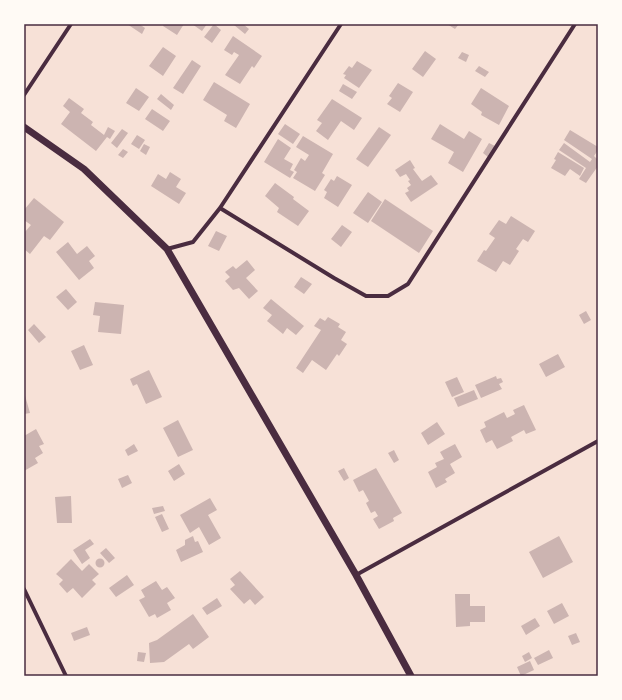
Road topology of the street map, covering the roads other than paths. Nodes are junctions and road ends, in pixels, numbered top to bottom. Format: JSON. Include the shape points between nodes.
{"nodes":[{"id":1,"x":71,"y":24,"type":"edge"},
{"id":2,"x":341,"y":24,"type":"edge"},
{"id":3,"x":575,"y":24,"type":"edge"},
{"id":4,"x":24,"y":94,"type":"edge"},
{"id":5,"x":24,"y":127,"type":"edge"},
{"id":6,"x":220,"y":208,"type":"junction"},
{"id":7,"x":167,"y":249,"type":"junction"},
{"id":8,"x":598,"y":441,"type":"edge"},
{"id":9,"x":356,"y":575,"type":"junction"},
{"id":10,"x":24,"y":589,"type":"edge"},
{"id":11,"x":66,"y":676,"type":"edge"},
{"id":12,"x":411,"y":676,"type":"edge"}],
"edges":[{"from":1,"to":4,"type":"street"},
{"from":2,"to":6,"type":"street"},
{"from":3,"to":6,"type":"street","via":[[408,284],[388,296],[366,296]]},
{"from":5,"to":7,"type":"street","via":[[84,169]]},
{"from":6,"to":7,"type":"street","via":[[193,242]]},
{"from":7,"to":9,"type":"street"},
{"from":8,"to":9,"type":"street"},
{"from":9,"to":12,"type":"street"},
{"from":10,"to":11,"type":"street"}]}
